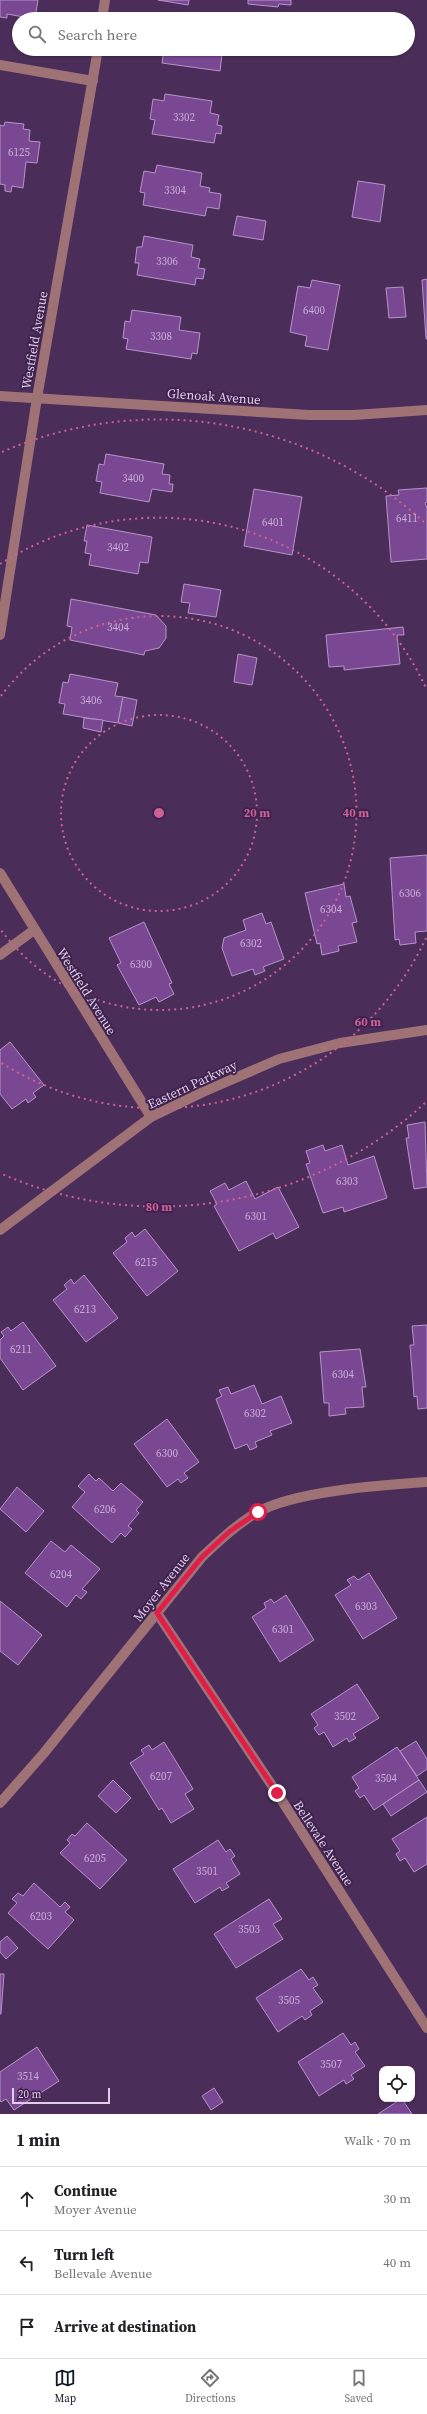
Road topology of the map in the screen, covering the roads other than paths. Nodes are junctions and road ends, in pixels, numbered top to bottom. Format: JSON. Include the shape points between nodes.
{"nodes":[{"id":1,"x":105,"y":0,"type":"edge"},
{"id":2,"x":103,"y":12,"type":"edge"},
{"id":3,"x":97,"y":56,"type":"edge"},
{"id":4,"x":0,"y":65,"type":"edge"},
{"id":5,"x":93,"y":81,"type":"junction"},
{"id":6,"x":0,"y":396,"type":"edge"},
{"id":7,"x":37,"y":398,"type":"junction"},
{"id":8,"x":427,"y":410,"type":"edge"},
{"id":9,"x":0,"y":635,"type":"edge"},
{"id":10,"x":1,"y":874,"type":"edge"},
{"id":11,"x":34,"y":930,"type":"junction"},
{"id":12,"x":0,"y":955,"type":"edge"},
{"id":13,"x":427,"y":1030,"type":"edge"},
{"id":14,"x":151,"y":1117,"type":"junction"},
{"id":15,"x":0,"y":1230,"type":"edge"},
{"id":16,"x":427,"y":1482,"type":"edge"},
{"id":17,"x":157,"y":1613,"type":"junction"},
{"id":18,"x":0,"y":1803,"type":"edge"},
{"id":19,"x":427,"y":2028,"type":"edge"}],
"edges":[{"from":1,"to":2,"type":"street"},
{"from":3,"to":5,"type":"street","name":"Westfield Avenue"},
{"from":4,"to":5,"type":"street"},
{"from":5,"to":7,"type":"street","name":"Westfield Avenue"},
{"from":6,"to":7,"type":"street","name":"Glenoak Avenue"},
{"from":7,"to":8,"type":"street","name":"Glenoak Avenue","via":[[309,415],[361,415]]},
{"from":7,"to":9,"type":"street","name":"Westfield Avenue"},
{"from":10,"to":11,"type":"street","name":"Westfield Avenue"},
{"from":11,"to":12,"type":"street"},
{"from":11,"to":14,"type":"street","name":"Westfield Avenue"},
{"from":13,"to":14,"type":"street","name":"Eastern Parkway","via":[[340,1043],[279,1059]]},
{"from":14,"to":15,"type":"street","name":"Eastern Parkway"},
{"from":16,"to":17,"type":"street","name":"Moyer Avenue","via":[[376,1486],[320,1495],[285,1502],[258,1512],[229,1532],[202,1557]]},
{"from":17,"to":18,"type":"street","name":"Moyer Avenue"},
{"from":17,"to":19,"type":"street","name":"Bellevale Avenue","via":[[277,1793]]}]}
